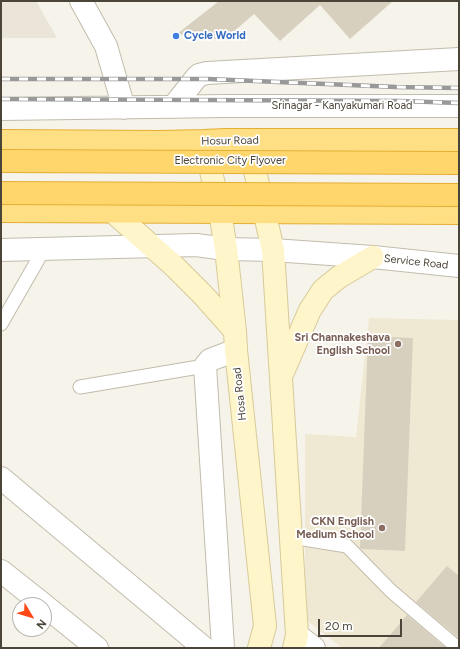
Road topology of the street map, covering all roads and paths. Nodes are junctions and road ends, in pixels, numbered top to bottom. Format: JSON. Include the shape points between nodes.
{"nodes":[{"id":1,"x":81,"y":1,"type":"edge"},
{"id":2,"x":459,"y":59,"type":"edge"},
{"id":3,"x":459,"y":106,"type":"edge"},
{"id":4,"x":174,"y":107,"type":"junction"},
{"id":5,"x":124,"y":108,"type":"junction"},
{"id":6,"x":1,"y":109,"type":"edge"},
{"id":7,"x":248,"y":140,"type":"junction"},
{"id":8,"x":459,"y":140,"type":"edge"},
{"id":9,"x":1,"y":141,"type":"edge"},
{"id":10,"x":204,"y":141,"type":"junction"},
{"id":11,"x":1,"y":160,"type":"edge"},
{"id":12,"x":459,"y":163,"type":"edge"},
{"id":13,"x":1,"y":193,"type":"edge"},
{"id":14,"x":459,"y":195,"type":"edge"},
{"id":15,"x":1,"y":211,"type":"edge"},
{"id":16,"x":112,"y":211,"type":"junction"},
{"id":17,"x":220,"y":212,"type":"junction"},
{"id":18,"x":265,"y":213,"type":"junction"},
{"id":19,"x":459,"y":213,"type":"edge"},
{"id":20,"x":152,"y":247,"type":"junction"},
{"id":21,"x":44,"y":249,"type":"junction"},
{"id":22,"x":226,"y":249,"type":"junction"},
{"id":23,"x":1,"y":250,"type":"edge"},
{"id":24,"x":273,"y":250,"type":"junction"},
{"id":25,"x":373,"y":257,"type":"junction"},
{"id":26,"x":459,"y":266,"type":"edge"},
{"id":27,"x":1,"y":324,"type":"edge"},
{"id":28,"x":235,"y":341,"type":"junction"},
{"id":29,"x":205,"y":366,"type":"junction"},
{"id":30,"x":281,"y":376,"type":"junction"},
{"id":31,"x":80,"y":387,"type":"dead end"},
{"id":32,"x":1,"y":478,"type":"edge"},
{"id":33,"x":291,"y":537,"type":"junction"},
{"id":34,"x":1,"y":571,"type":"edge"},
{"id":35,"x":34,"y":597,"type":"edge"},
{"id":36,"x":52,"y":611,"type":"edge"},
{"id":37,"x":302,"y":644,"type":"edge"},
{"id":38,"x":97,"y":648,"type":"edge"},
{"id":39,"x":204,"y":648,"type":"edge"},
{"id":40,"x":223,"y":648,"type":"edge"},
{"id":41,"x":259,"y":648,"type":"edge"},
{"id":42,"x":458,"y":648,"type":"edge"}],
"edges":[{"from":1,"to":5,"type":"street","via":[[106,46]]},
{"from":2,"to":4,"type":"street","via":[[207,73],[196,78]]},
{"from":3,"to":4,"type":"street","name":"Srinagar - Kanyakumari Road"},
{"from":4,"to":5,"type":"street","name":"Srinagar - Kanyakumari Road"},
{"from":5,"to":6,"type":"street","name":"Srinagar - Kanyakumari Road"},
{"from":7,"to":8,"type":"highway","name":"Hosur Road"},
{"from":7,"to":10,"type":"highway","name":"Hosur Road"},
{"from":7,"to":18,"type":"main road"},
{"from":9,"to":10,"type":"highway","name":"Hosur Road"},
{"from":10,"to":17,"type":"main road","name":"Hosa Road"},
{"from":11,"to":12,"type":"highway","name":"Electronic City Flyover","bridge":true},
{"from":13,"to":14,"type":"highway","bridge":true},
{"from":15,"to":16,"type":"highway"},
{"from":16,"to":17,"type":"highway"},
{"from":16,"to":20,"type":"main road"},
{"from":17,"to":18,"type":"highway"},
{"from":17,"to":22,"type":"main road","name":"Hosa Road"},
{"from":18,"to":19,"type":"highway"},
{"from":18,"to":24,"type":"main road"},
{"from":20,"to":21,"type":"street","name":"Service Road"},
{"from":20,"to":22,"type":"street","name":"Service Road","via":[[196,245]]},
{"from":20,"to":28,"type":"main road","via":[[203,295]]},
{"from":21,"to":23,"type":"street","name":"Service Road"},
{"from":21,"to":27,"type":"lane"},
{"from":22,"to":24,"type":"street","name":"Service Road"},
{"from":22,"to":28,"type":"main road","name":"Hosa Road"},
{"from":24,"to":25,"type":"street","name":"Service Road"},
{"from":24,"to":30,"type":"main road"},
{"from":25,"to":26,"type":"street","name":"Service Road"},
{"from":25,"to":30,"type":"main road","via":[[339,277],[323,290],[310,310]]},
{"from":28,"to":29,"type":"street"},
{"from":28,"to":41,"type":"main road","name":"Hosa Road","via":[[265,626]]},
{"from":29,"to":31,"type":"lane"},
{"from":29,"to":40,"type":"street"},
{"from":30,"to":33,"type":"main road"},
{"from":32,"to":39,"type":"street"},
{"from":33,"to":37,"type":"main road"},
{"from":33,"to":42,"type":"lane","via":[[347,546],[391,591]]},
{"from":34,"to":35,"type":"street"},
{"from":36,"to":38,"type":"street"}]}
